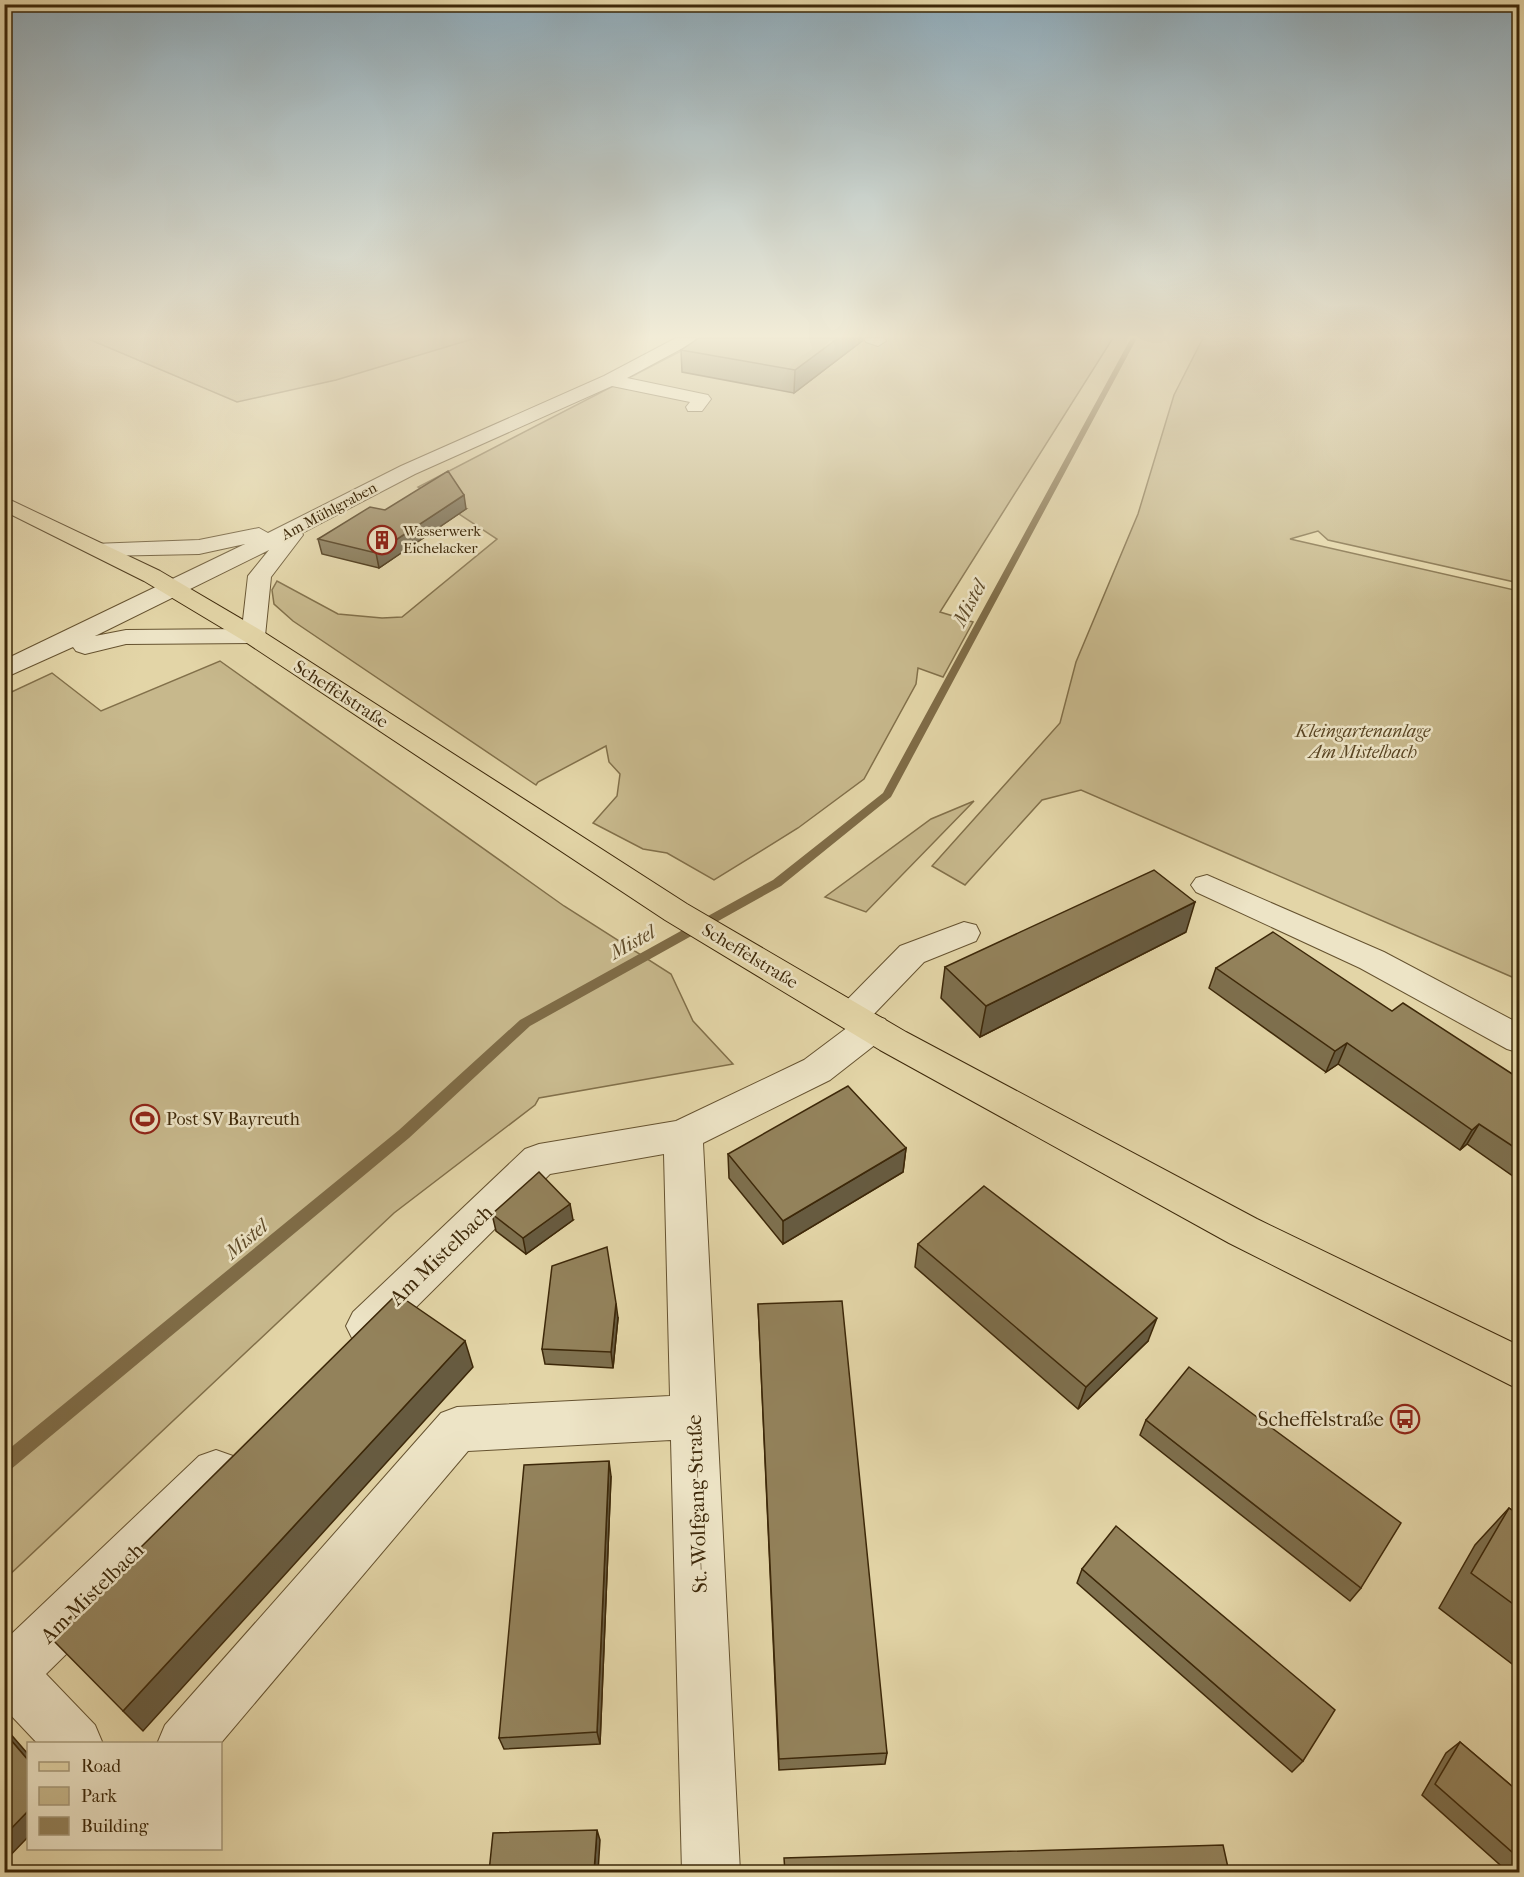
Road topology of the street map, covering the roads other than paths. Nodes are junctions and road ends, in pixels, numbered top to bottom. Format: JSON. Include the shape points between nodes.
{"nodes":[{"id":1,"x":507,"y":426,"type":"edge"},
{"id":2,"x":4,"y":503,"type":"edge"},
{"id":3,"x":296,"y":528,"type":"junction"},
{"id":4,"x":101,"y":549,"type":"junction"},
{"id":5,"x":175,"y":589,"type":"junction"},
{"id":6,"x":253,"y":636,"type":"junction"},
{"id":7,"x":10,"y":667,"type":"edge"},
{"id":8,"x":1207,"y":885,"type":"dead end"},
{"id":9,"x":964,"y":933,"type":"dead end"},
{"id":10,"x":862,"y":1022,"type":"junction"},
{"id":11,"x":1520,"y":1040,"type":"edge"},
{"id":12,"x":683,"y":1135,"type":"junction"},
{"id":13,"x":342,"y":1351,"type":"edge"},
{"id":14,"x":1520,"y":1369,"type":"edge"},
{"id":15,"x":694,"y":1417,"type":"junction"},
{"id":16,"x":248,"y":1443,"type":"edge"},
{"id":17,"x":7,"y":1676,"type":"edge"},
{"id":18,"x":75,"y":1742,"type":"edge"},
{"id":19,"x":185,"y":1742,"type":"edge"},
{"id":20,"x":711,"y":1872,"type":"edge"}],
"edges":[{"from":1,"to":3,"type":"street","name":"Am Mühlgraben","via":[[408,470]]},
{"from":2,"to":4,"type":"main road","name":"Scheffelstraße"},
{"from":3,"to":4,"type":"street","via":[[199,547]]},
{"from":3,"to":5,"type":"street","name":"Am Mühlgraben"},
{"from":3,"to":6,"type":"street","via":[[260,576]]},
{"from":4,"to":5,"type":"main road","name":"Scheffelstraße"},
{"from":5,"to":6,"type":"main road","name":"Scheffelstraße"},
{"from":5,"to":7,"type":"street","name":"Am Mühlgraben"},
{"from":6,"to":7,"type":"street","via":[[126,637]]},
{"from":6,"to":10,"type":"main road","name":"Scheffelstraße","via":[[676,912]]},
{"from":8,"to":11,"type":"street","via":[[1372,960]]},
{"from":9,"to":10,"type":"street","name":"Am Mistelbach","via":[[912,954]]},
{"from":10,"to":12,"type":"street","name":"Am Mistelbach","via":[[817,1070]]},
{"from":10,"to":14,"type":"main road","name":"Scheffelstraße","via":[[1243,1231]]},
{"from":12,"to":13,"type":"street","name":"Am Mistelbach","via":[[539,1160]]},
{"from":12,"to":15,"type":"street","name":"St.-Wolfgang-Straße"},
{"from":15,"to":19,"type":"street","via":[[457,1429]]},
{"from":15,"to":20,"type":"street","name":"St.-Wolfgang-Straße"},
{"from":16,"to":17,"type":"street","name":"Am Mistelbach"},
{"from":17,"to":18,"type":"street"}]}
